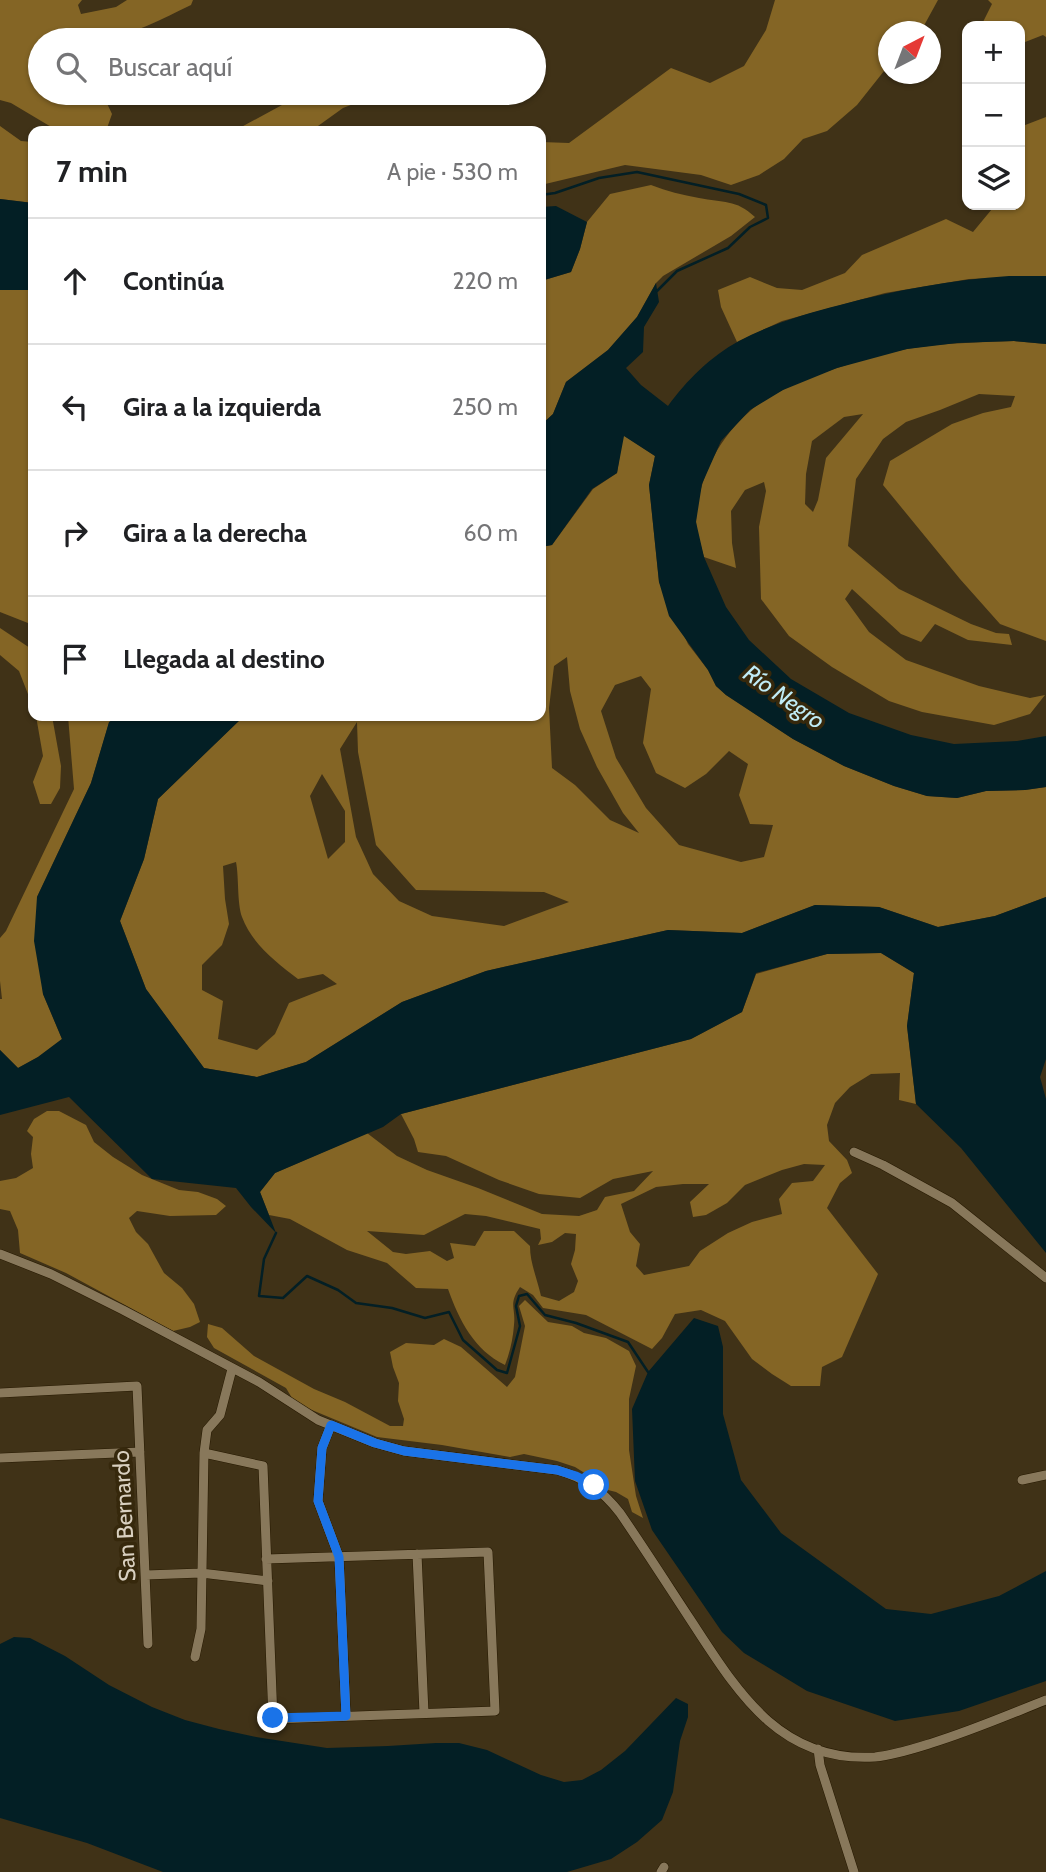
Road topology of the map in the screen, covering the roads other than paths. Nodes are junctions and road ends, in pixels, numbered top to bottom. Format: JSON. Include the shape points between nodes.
{"nodes":[{"id":1,"x":854,"y":1152,"type":"dead end"},
{"id":2,"x":0,"y":1254,"type":"edge"},
{"id":3,"x":1046,"y":1278,"type":"edge"},
{"id":4,"x":232,"y":1369,"type":"junction"},
{"id":5,"x":0,"y":1393,"type":"edge"},
{"id":6,"x":331,"y":1425,"type":"junction"},
{"id":7,"x":140,"y":1451,"type":"junction"},
{"id":8,"x":204,"y":1452,"type":"junction"},
{"id":9,"x":0,"y":1458,"type":"edge"},
{"id":10,"x":1046,"y":1475,"type":"edge"},
{"id":11,"x":1022,"y":1480,"type":"dead end"},
{"id":12,"x":417,"y":1554,"type":"junction"},
{"id":13,"x":339,"y":1557,"type":"junction"},
{"id":14,"x":266,"y":1559,"type":"junction"},
{"id":15,"x":201,"y":1573,"type":"junction"},
{"id":16,"x":146,"y":1575,"type":"junction"},
{"id":17,"x":268,"y":1581,"type":"junction"},
{"id":18,"x":148,"y":1644,"type":"dead end"},
{"id":19,"x":195,"y":1657,"type":"dead end"},
{"id":20,"x":1046,"y":1700,"type":"edge"},
{"id":21,"x":424,"y":1713,"type":"junction"},
{"id":22,"x":346,"y":1716,"type":"junction"},
{"id":23,"x":818,"y":1749,"type":"junction"},
{"id":24,"x":854,"y":1872,"type":"edge"}],
"edges":[{"from":1,"to":3,"type":"street","via":[[952,1203]]},
{"from":2,"to":4,"type":"street","via":[[51,1274]]},
{"from":4,"to":6,"type":"street"},
{"from":4,"to":8,"type":"street","via":[[220,1415],[207,1430]]},
{"from":5,"to":7,"type":"street","name":"San Bernardo","via":[[137,1386]]},
{"from":6,"to":13,"type":"street","via":[[322,1448],[318,1501]]},
{"from":6,"to":23,"type":"street","via":[[404,1451],[557,1470],[594,1485],[620,1513],[746,1700],[783,1733]]},
{"from":7,"to":9,"type":"street"},
{"from":7,"to":16,"type":"street","name":"San Bernardo"},
{"from":8,"to":14,"type":"street","via":[[263,1466]]},
{"from":8,"to":15,"type":"street"},
{"from":10,"to":11,"type":"street"},
{"from":12,"to":13,"type":"street"},
{"from":12,"to":21,"type":"street"},
{"from":12,"to":21,"type":"street","via":[[488,1552],[495,1711]]},
{"from":13,"to":14,"type":"street"},
{"from":13,"to":22,"type":"street"},
{"from":14,"to":17,"type":"street"},
{"from":15,"to":16,"type":"street"},
{"from":15,"to":17,"type":"street"},
{"from":15,"to":19,"type":"street","via":[[201,1629]]},
{"from":16,"to":18,"type":"street","name":"San Bernardo"},
{"from":17,"to":22,"type":"street","via":[[273,1718]]},
{"from":20,"to":23,"type":"street","via":[[902,1753],[844,1756]]},
{"from":21,"to":22,"type":"street"},
{"from":23,"to":24,"type":"street"}]}
